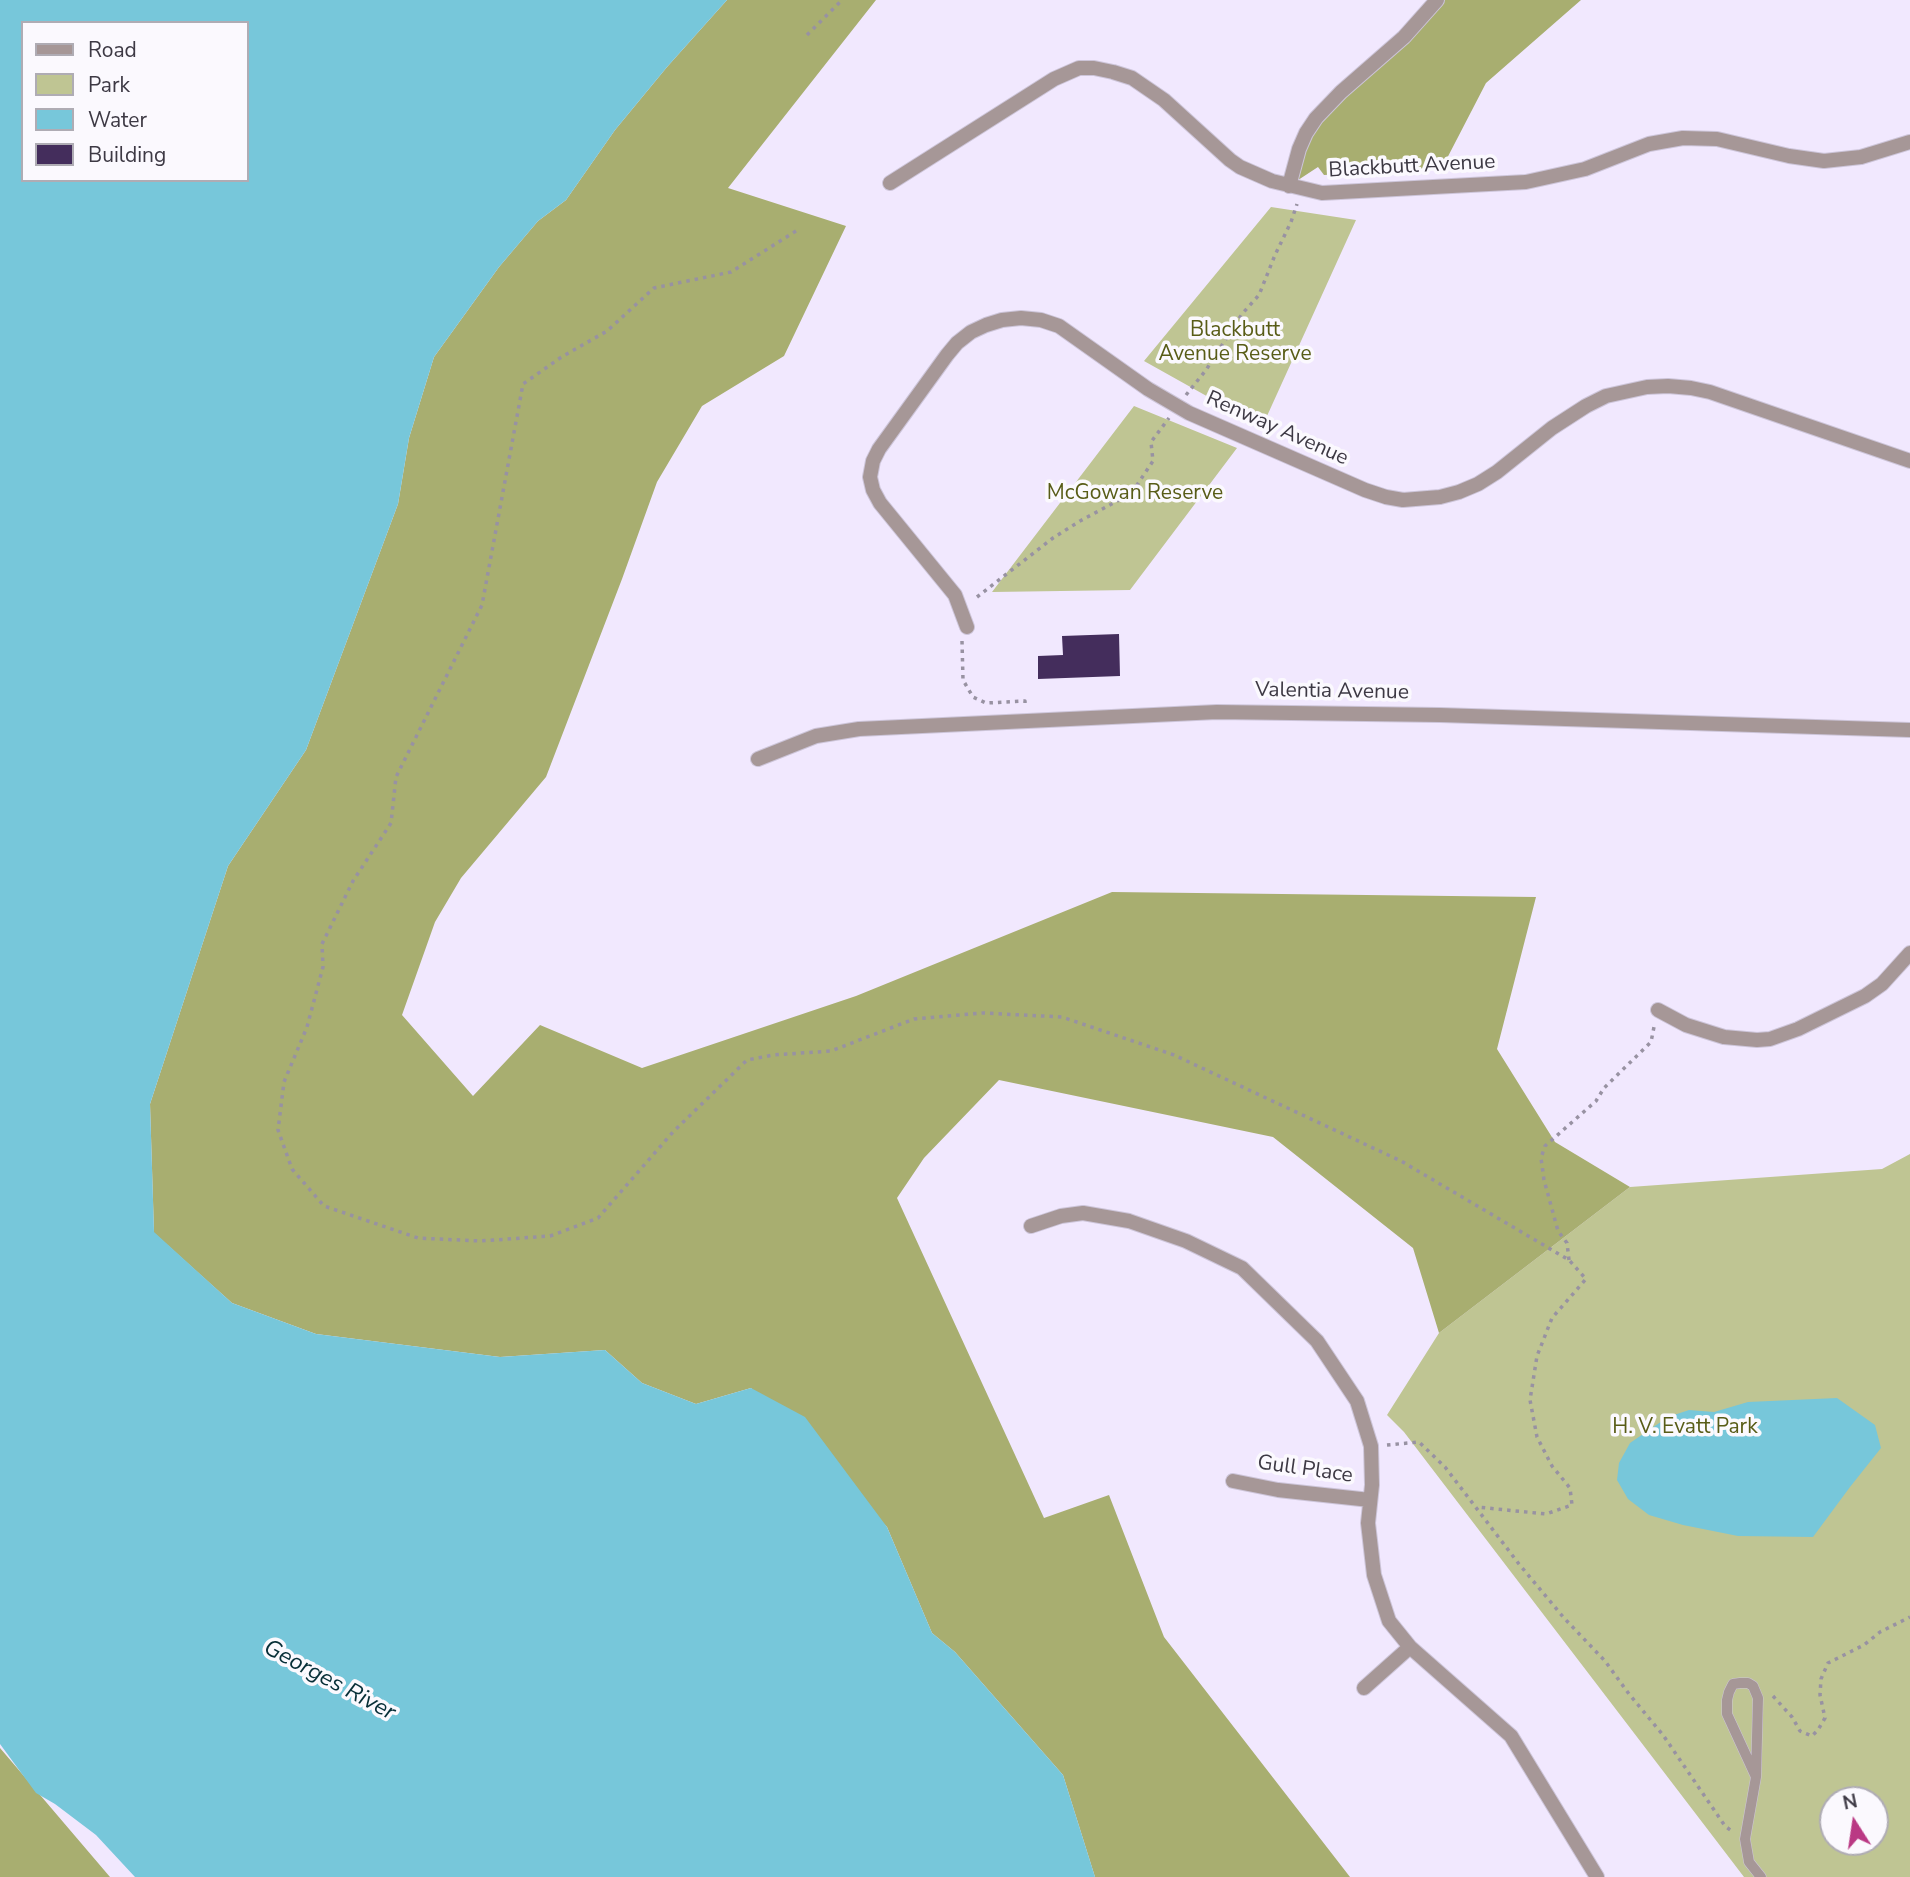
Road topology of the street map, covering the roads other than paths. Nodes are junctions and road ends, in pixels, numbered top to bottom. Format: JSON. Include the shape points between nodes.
{"nodes":[{"id":1,"x":1437,"y":0,"type":"edge"},
{"id":2,"x":1910,"y":142,"type":"edge"},
{"id":3,"x":890,"y":183,"type":"dead end"},
{"id":4,"x":1296,"y":188,"type":"junction"},
{"id":5,"x":1910,"y":461,"type":"edge"},
{"id":6,"x":967,"y":627,"type":"road end"},
{"id":7,"x":1910,"y":730,"type":"edge"},
{"id":8,"x":758,"y":759,"type":"dead end"},
{"id":9,"x":1910,"y":953,"type":"edge"},
{"id":10,"x":1658,"y":1010,"type":"road end"},
{"id":11,"x":1031,"y":1226,"type":"dead end"},
{"id":12,"x":1233,"y":1481,"type":"dead end"},
{"id":13,"x":1370,"y":1500,"type":"junction"},
{"id":14,"x":1410,"y":1647,"type":"junction"},
{"id":15,"x":1364,"y":1688,"type":"dead end"},
{"id":16,"x":1756,"y":1777,"type":"junction"},
{"id":17,"x":1597,"y":1877,"type":"edge"},
{"id":18,"x":1760,"y":1877,"type":"edge"}],
"edges":[{"from":1,"to":4,"type":"street","via":[[1405,37],[1316,118],[1299,149]]},
{"from":2,"to":4,"type":"street","name":"Blackbutt Avenue","via":[[1861,158],[1825,161],[1717,139],[1683,138],[1649,144],[1558,177],[1526,182],[1342,193]]},
{"from":3,"to":4,"type":"street","name":"Blackbutt Avenue","via":[[1054,79],[1079,68],[1094,68],[1132,78],[1164,100],[1230,160],[1256,176]]},
{"from":5,"to":6,"type":"street","name":"Renway Avenue","via":[[1710,392],[1647,387],[1606,396],[1586,406],[1478,484],[1440,497],[1403,500],[1366,490],[1177,407],[1059,326],[1041,320],[1002,320],[957,343],[879,449],[870,477],[880,503],[955,594]]},
{"from":7,"to":8,"type":"street","name":"Valentia Avenue","via":[[1262,711],[837,731]]},
{"from":9,"to":10,"type":"street","via":[[1865,996],[1770,1039],[1724,1037]]},
{"from":11,"to":13,"type":"street","via":[[1083,1213],[1129,1221],[1242,1268],[1317,1341],[1357,1401],[1371,1446]]},
{"from":12,"to":13,"type":"street","name":"Gull Place"},
{"from":13,"to":14,"type":"street","via":[[1374,1575],[1389,1620]]},
{"from":14,"to":15,"type":"street"},
{"from":14,"to":17,"type":"street","via":[[1511,1736]]},
{"from":16,"to":16,"type":"lane","via":[[1756,1689],[1748,1683],[1732,1684],[1727,1714]]},
{"from":16,"to":18,"type":"lane","via":[[1745,1839],[1749,1862]]}]}
